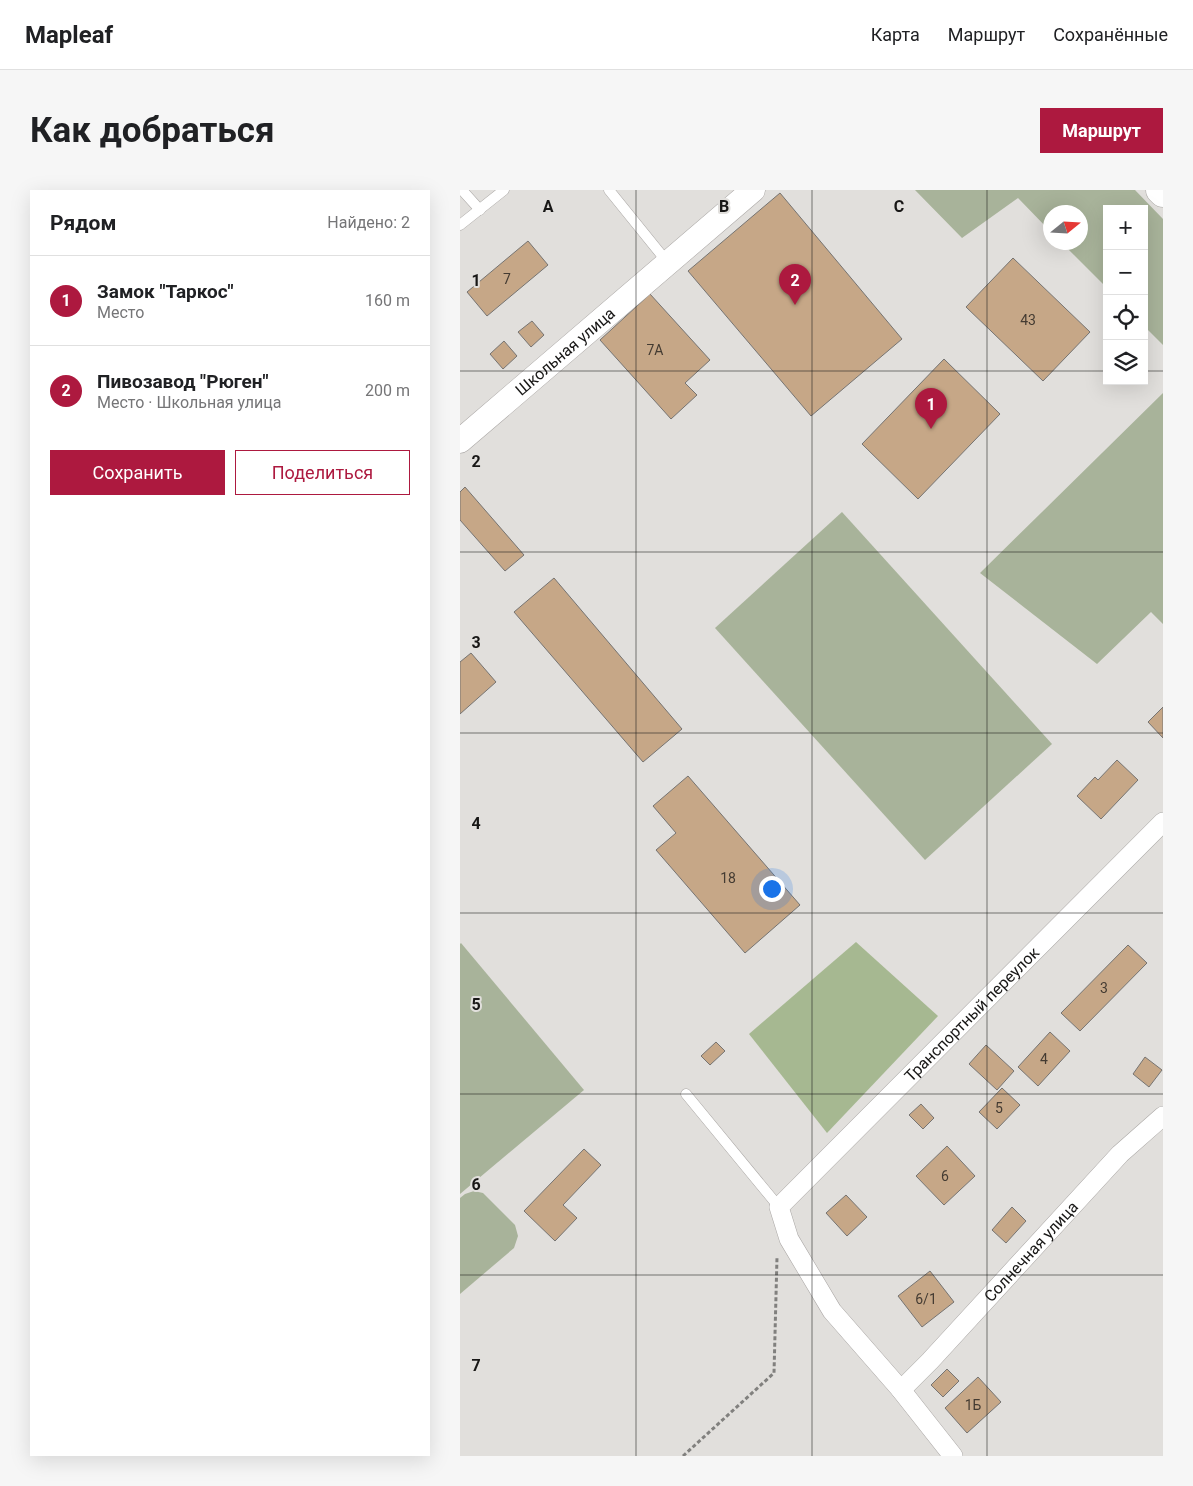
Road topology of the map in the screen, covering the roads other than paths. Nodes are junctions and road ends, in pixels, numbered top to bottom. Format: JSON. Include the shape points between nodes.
{"nodes":[{"id":1,"x":462,"y":190,"type":"edge"},
{"id":2,"x":504,"y":190,"type":"edge"},
{"id":3,"x":609,"y":190,"type":"edge"},
{"id":4,"x":753,"y":190,"type":"edge"},
{"id":5,"x":1160,"y":190,"type":"edge"},
{"id":6,"x":1163,"y":193,"type":"edge"},
{"id":7,"x":480,"y":210,"type":"junction"},
{"id":8,"x":460,"y":226,"type":"edge"},
{"id":9,"x":668,"y":263,"type":"junction"},
{"id":10,"x":460,"y":441,"type":"edge"},
{"id":11,"x":1163,"y":822,"type":"edge"},
{"id":12,"x":686,"y":1094,"type":"dead end"},
{"id":13,"x":1163,"y":1116,"type":"edge"},
{"id":14,"x":778,"y":1207,"type":"junction"},
{"id":15,"x":901,"y":1390,"type":"junction"},
{"id":16,"x":953,"y":1456,"type":"edge"}],
"edges":[{"from":1,"to":7,"type":"lane"},
{"from":2,"to":7,"type":"lane"},
{"from":3,"to":9,"type":"lane"},
{"from":4,"to":9,"type":"street","name":"Школьная улица"},
{"from":5,"to":6,"type":"main road"},
{"from":7,"to":8,"type":"lane"},
{"from":9,"to":10,"type":"street","name":"Школьная улица"},
{"from":11,"to":14,"type":"street","name":"Транспортный переулок"},
{"from":12,"to":14,"type":"lane"},
{"from":13,"to":15,"type":"street","name":"Солнечная улица","via":[[1120,1154]]},
{"from":14,"to":15,"type":"street","via":[[789,1239],[832,1311]]},
{"from":15,"to":16,"type":"street"}]}
